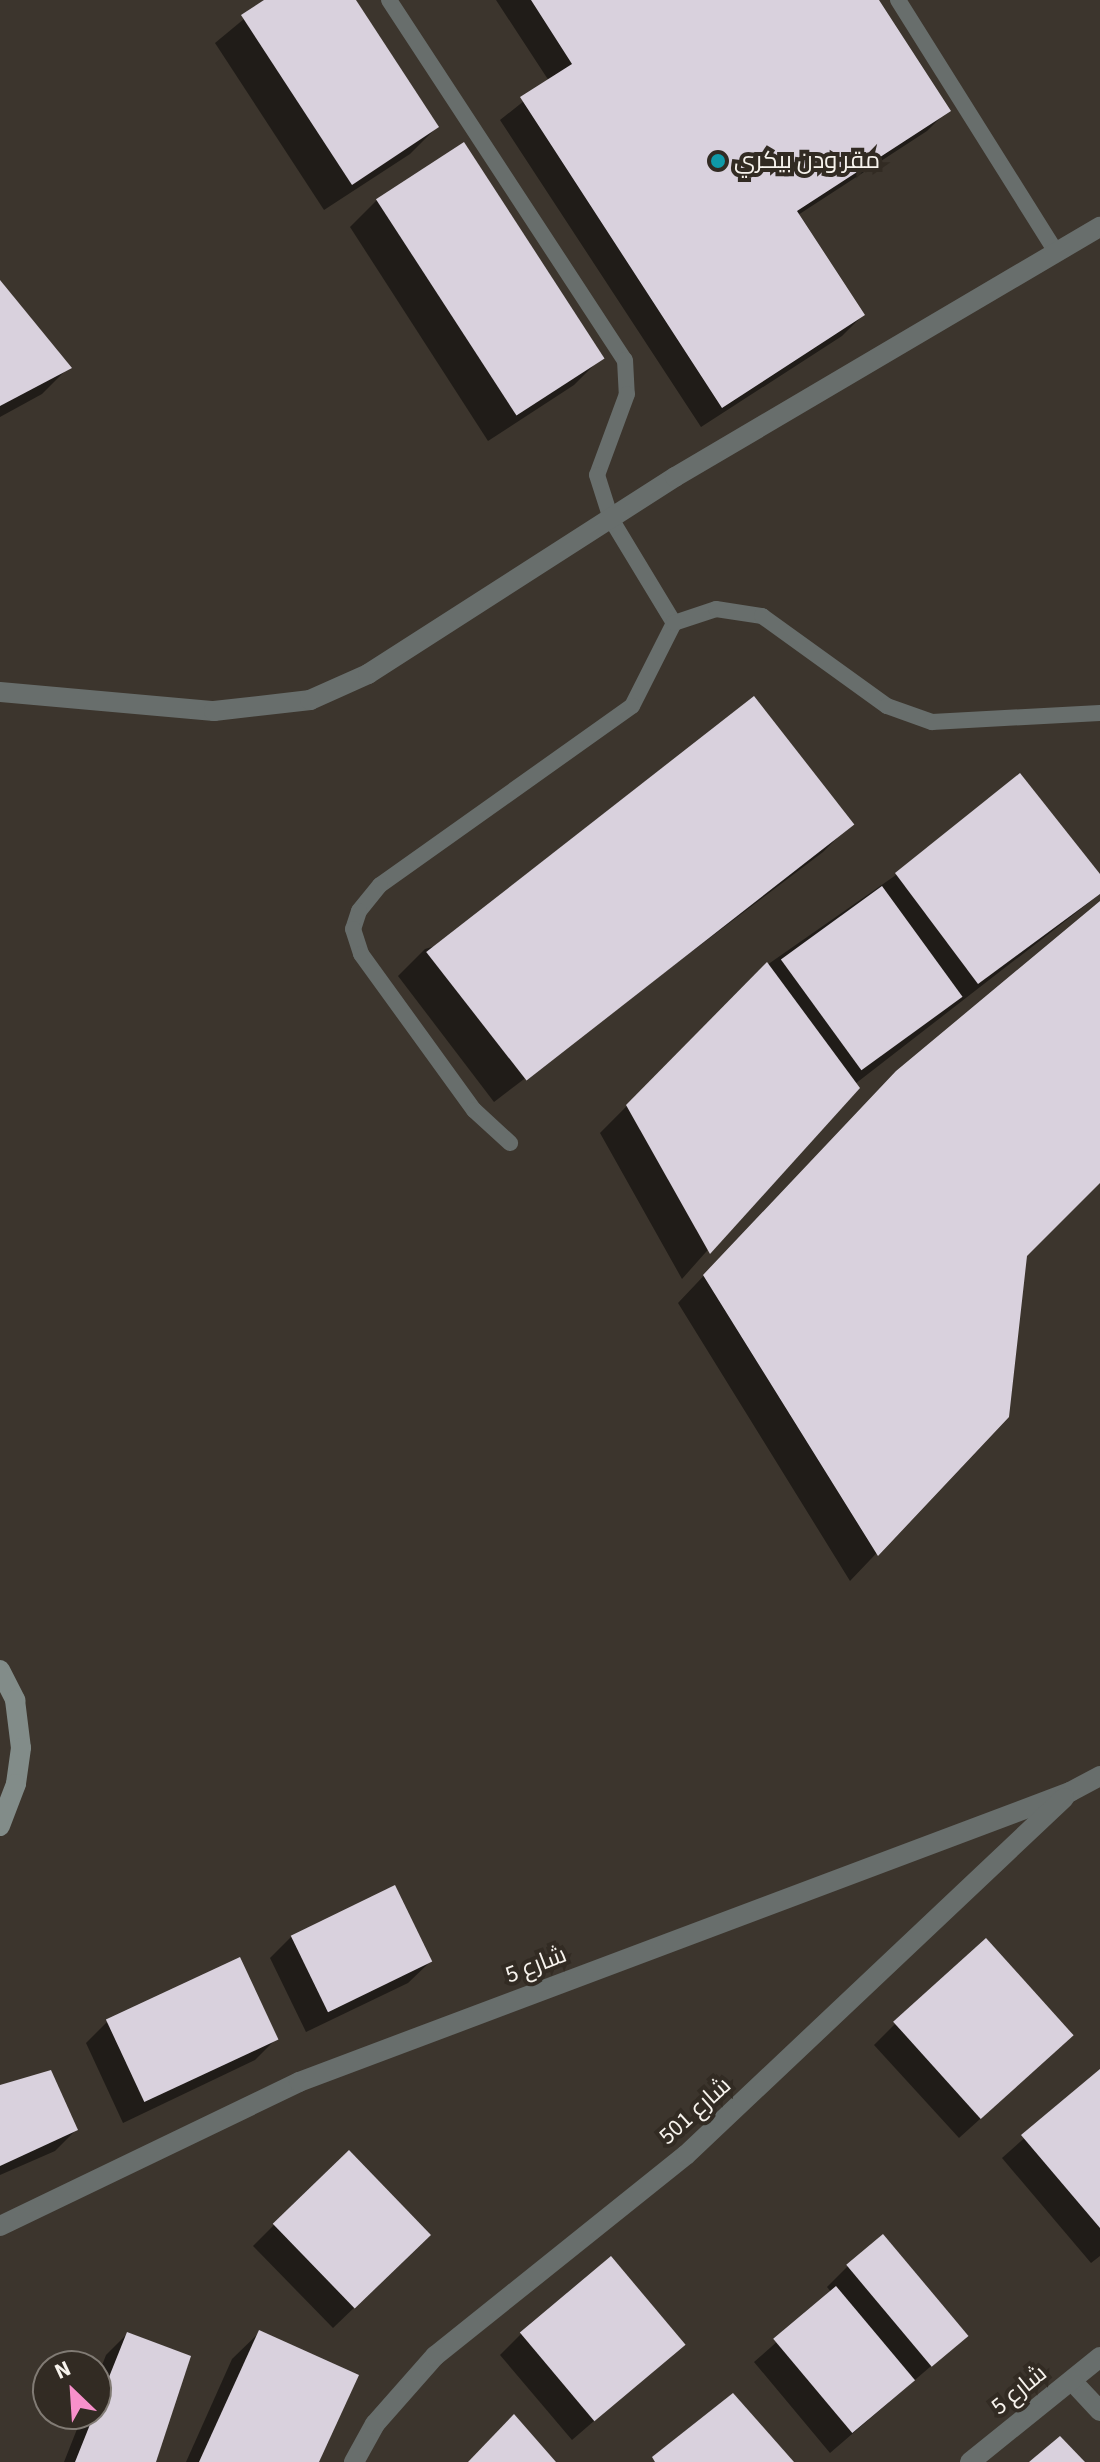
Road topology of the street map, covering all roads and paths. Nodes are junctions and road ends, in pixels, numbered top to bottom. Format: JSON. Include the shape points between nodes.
{"nodes":[{"id":1,"x":389,"y":0,"type":"edge"},
{"id":2,"x":898,"y":0,"type":"edge"},
{"id":3,"x":1100,"y":227,"type":"edge"},
{"id":4,"x":1057,"y":253,"type":"junction"},
{"id":5,"x":611,"y":519,"type":"junction"},
{"id":6,"x":674,"y":623,"type":"junction"},
{"id":7,"x":0,"y":692,"type":"edge"},
{"id":8,"x":1100,"y":713,"type":"edge"},
{"id":9,"x":510,"y":1143,"type":"dead end"},
{"id":10,"x":0,"y":1670,"type":"edge"},
{"id":11,"x":1100,"y":1776,"type":"edge"},
{"id":12,"x":1070,"y":1792,"type":"junction"},
{"id":13,"x":0,"y":1826,"type":"edge"},
{"id":14,"x":0,"y":2226,"type":"edge"},
{"id":15,"x":1100,"y":2357,"type":"edge"},
{"id":16,"x":1072,"y":2381,"type":"junction"},
{"id":17,"x":1100,"y":2411,"type":"edge"},
{"id":18,"x":354,"y":2462,"type":"edge"},
{"id":19,"x":970,"y":2462,"type":"edge"}],
"edges":[{"from":1,"to":5,"type":"lane","via":[[625,360],[627,394],[597,475]]},
{"from":2,"to":4,"type":"lane"},
{"from":3,"to":4,"type":"street"},
{"from":4,"to":5,"type":"street"},
{"from":5,"to":6,"type":"lane"},
{"from":5,"to":7,"type":"street","via":[[368,674],[310,700],[214,711]]},
{"from":6,"to":8,"type":"lane","via":[[716,609],[762,616],[887,706],[932,722]]},
{"from":6,"to":9,"type":"lane","via":[[632,706],[380,885],[359,911],[353,929],[361,954],[474,1110]]},
{"from":10,"to":13,"type":"street","via":[[15,1700],[21,1748],[16,1784]]},
{"from":11,"to":12,"type":"street","name":"شارع 5"},
{"from":12,"to":14,"type":"street","name":"شارع 5","via":[[299,2082]]},
{"from":12,"to":18,"type":"street","name":"شارع 501","via":[[686,2155],[435,2356],[375,2424]]},
{"from":15,"to":16,"type":"street","name":"شارع 5"},
{"from":16,"to":17,"type":"street"},
{"from":16,"to":19,"type":"street","name":"شارع 5"}]}
